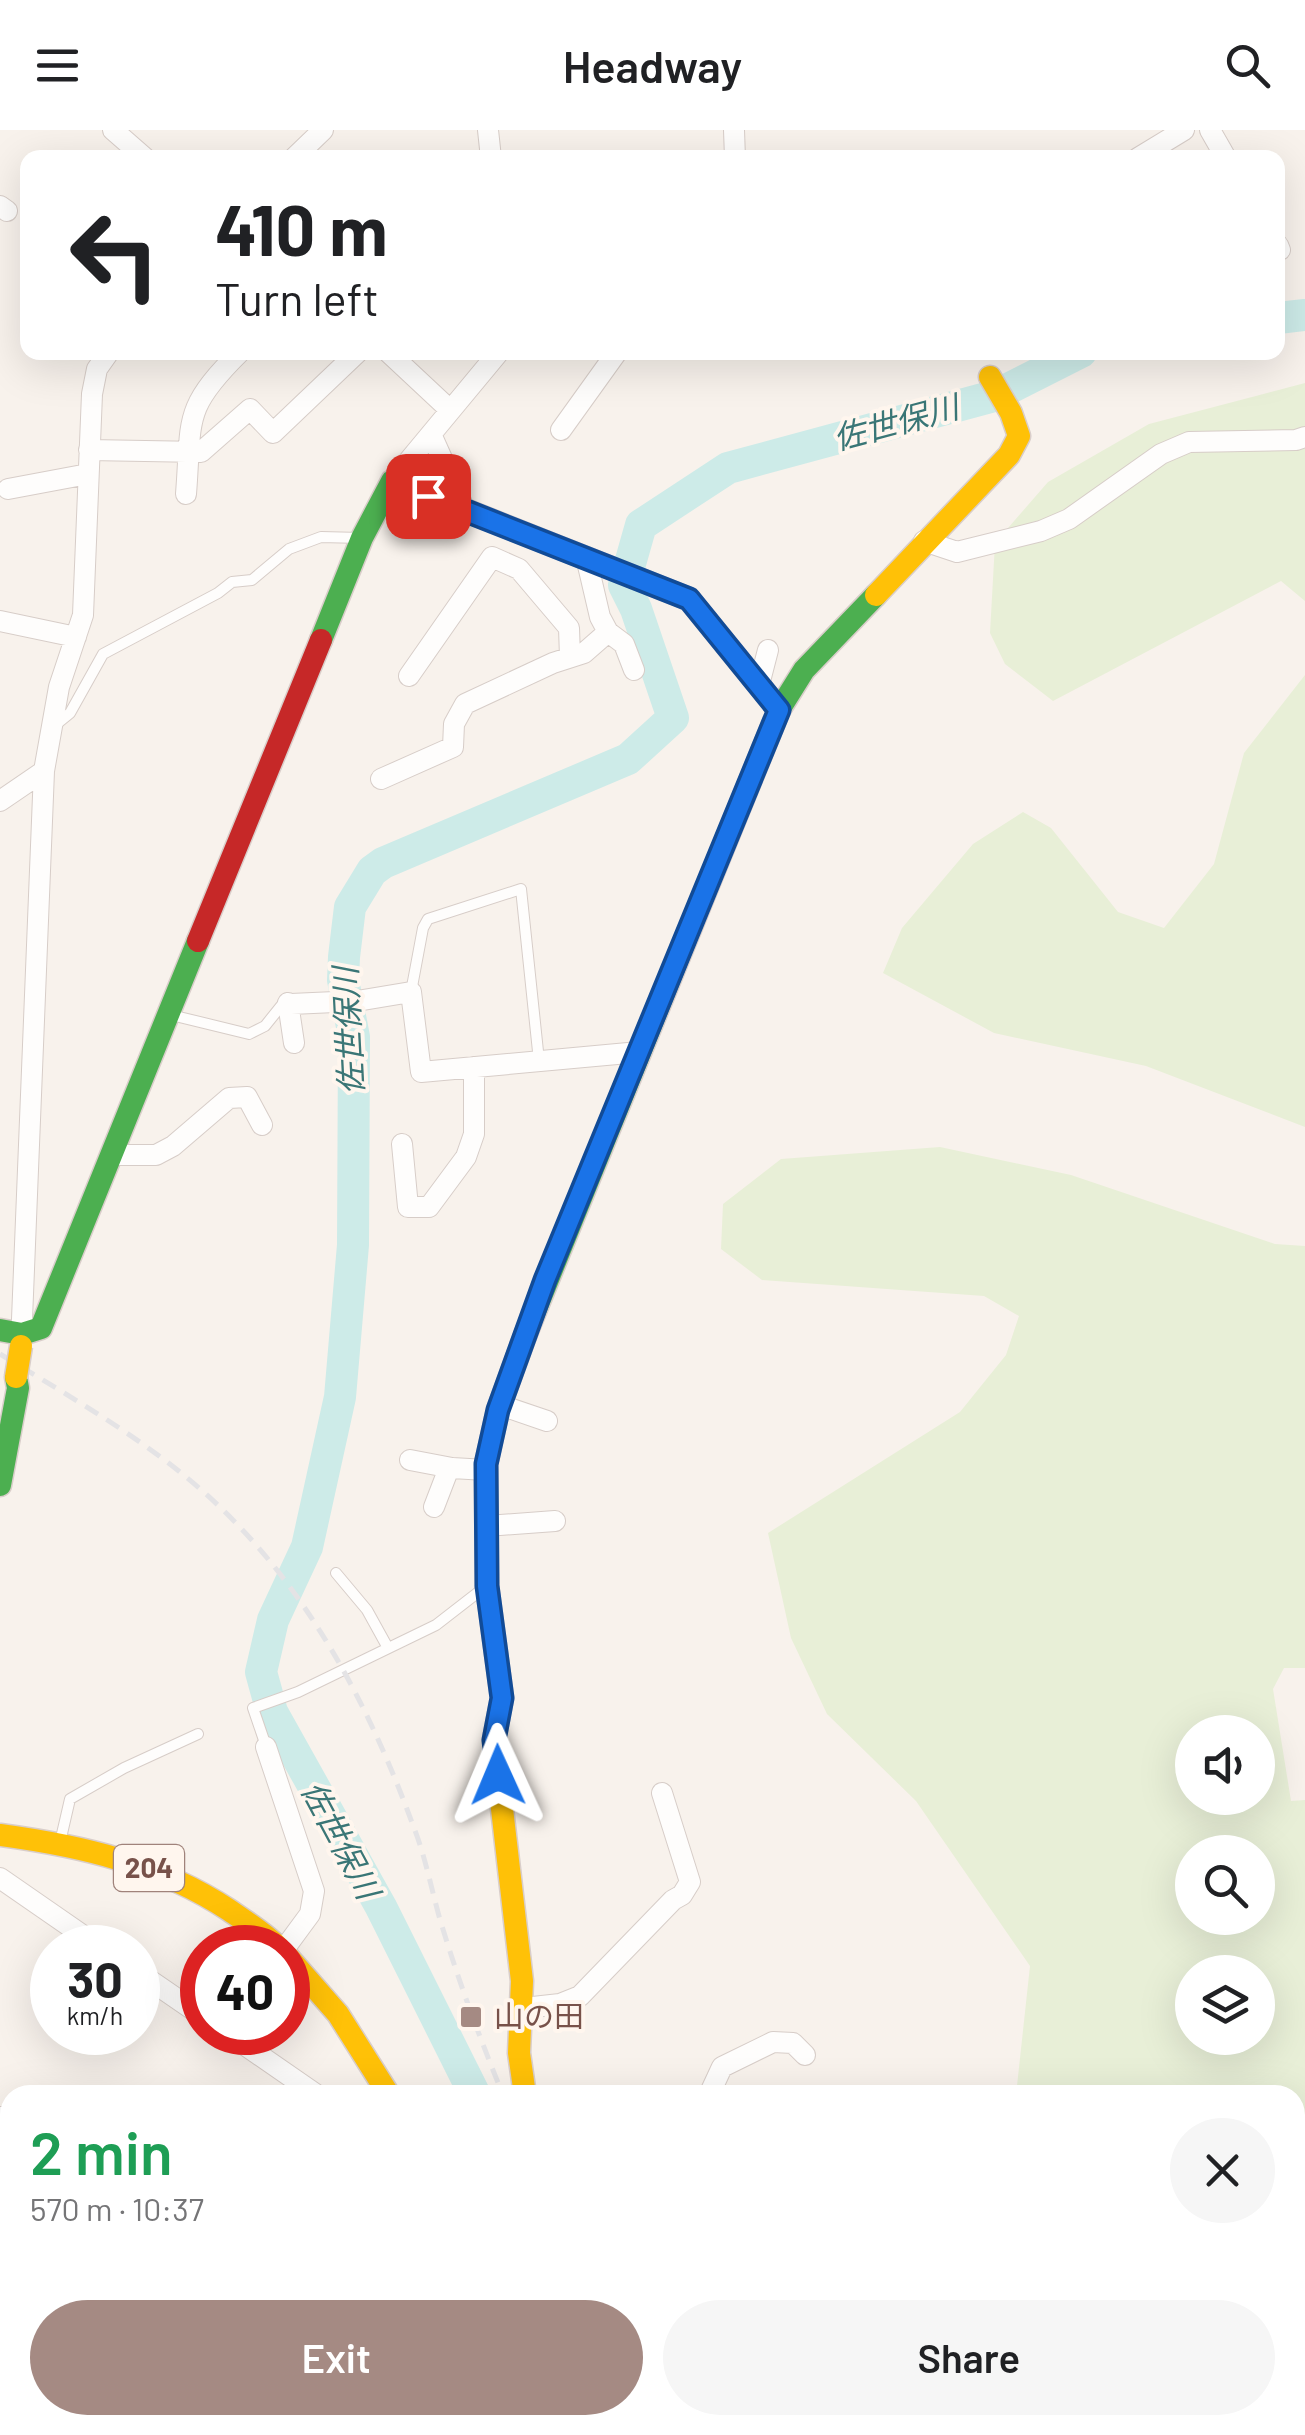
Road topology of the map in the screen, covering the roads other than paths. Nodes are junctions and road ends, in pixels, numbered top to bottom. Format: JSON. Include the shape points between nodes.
{"nodes":[{"id":1,"x":113,"y":130,"type":"edge"},
{"id":2,"x":1184,"y":130,"type":"edge"},
{"id":3,"x":136,"y":150,"type":"edge"},
{"id":4,"x":1151,"y":150,"type":"edge"},
{"id":5,"x":104,"y":360,"type":"edge"},
{"id":6,"x":233,"y":360,"type":"edge"},
{"id":7,"x":350,"y":360,"type":"edge"},
{"id":8,"x":396,"y":360,"type":"edge"},
{"id":9,"x":493,"y":360,"type":"edge"},
{"id":10,"x":611,"y":360,"type":"edge"},
{"id":11,"x":990,"y":377,"type":"dead end"},
{"id":12,"x":449,"y":410,"type":"junction"},
{"id":13,"x":561,"y":430,"type":"dead end"},
{"id":14,"x":431,"y":434,"type":"junction"},
{"id":15,"x":1305,"y":437,"type":"edge"},
{"id":16,"x":89,"y":450,"type":"junction"},
{"id":17,"x":189,"y":454,"type":"junction"},
{"id":18,"x":88,"y":474,"type":"junction"},
{"id":19,"x":392,"y":482,"type":"junction"},
{"id":20,"x":8,"y":489,"type":"dead end"},
{"id":21,"x":186,"y":494,"type":"dead end"},
{"id":22,"x":465,"y":510,"type":"junction"},
{"id":23,"x":362,"y":538,"type":"junction"},
{"id":24,"x":924,"y":541,"type":"junction"},
{"id":25,"x":586,"y":558,"type":"junction"},
{"id":26,"x":0,"y":621,"type":"edge"},
{"id":27,"x":608,"y":632,"type":"junction"},
{"id":28,"x":76,"y":637,"type":"junction"},
{"id":29,"x":768,"y":650,"type":"dead end"},
{"id":30,"x":570,"y":657,"type":"junction"},
{"id":31,"x":634,"y":670,"type":"dead end"},
{"id":32,"x":409,"y":676,"type":"dead end"},
{"id":33,"x":759,"y":685,"type":"junction"},
{"id":34,"x":779,"y":710,"type":"junction"},
{"id":35,"x":49,"y":730,"type":"junction"},
{"id":36,"x":44,"y":772,"type":"junction"},
{"id":37,"x":382,"y":779,"type":"dead end"},
{"id":38,"x":0,"y":802,"type":"edge"},
{"id":39,"x":411,"y":992,"type":"junction"},
{"id":40,"x":290,"y":1003,"type":"junction"},
{"id":41,"x":171,"y":1015,"type":"junction"},
{"id":42,"x":294,"y":1043,"type":"dead end"},
{"id":43,"x":639,"y":1052,"type":"junction"},
{"id":44,"x":539,"y":1061,"type":"junction"},
{"id":45,"x":474,"y":1066,"type":"junction"},
{"id":46,"x":262,"y":1125,"type":"dead end"},
{"id":47,"x":402,"y":1144,"type":"dead end"},
{"id":48,"x":113,"y":1154,"type":"junction"},
{"id":49,"x":14,"y":1337,"type":"edge"},
{"id":50,"x":11,"y":1381,"type":"edge"},
{"id":51,"x":500,"y":1405,"type":"junction"},
{"id":52,"x":547,"y":1421,"type":"dead end"},
{"id":53,"x":410,"y":1460,"type":"dead end"},
{"id":54,"x":449,"y":1468,"type":"junction"},
{"id":55,"x":486,"y":1470,"type":"junction"},
{"id":56,"x":1,"y":1472,"type":"edge"},
{"id":57,"x":434,"y":1507,"type":"dead end"},
{"id":58,"x":548,"y":1516,"type":"dead end"},
{"id":59,"x":487,"y":1526,"type":"junction"},
{"id":60,"x":336,"y":1573,"type":"dead end"},
{"id":61,"x":487,"y":1586,"type":"junction"},
{"id":62,"x":388,"y":1648,"type":"junction"},
{"id":63,"x":198,"y":1734,"type":"dead end"},
{"id":64,"x":266,"y":1747,"type":"joint"},
{"id":65,"x":659,"y":1802,"type":"dead end"},
{"id":66,"x":0,"y":1835,"type":"edge"},
{"id":67,"x":60,"y":1842,"type":"junction"},
{"id":68,"x":0,"y":1878,"type":"edge"},
{"id":69,"x":68,"y":1925,"type":"edge"},
{"id":70,"x":250,"y":1925,"type":"edge"},
{"id":71,"x":301,"y":1925,"type":"edge"},
{"id":72,"x":310,"y":1982,"type":"edge"},
{"id":73,"x":524,"y":2008,"type":"junction"},
{"id":74,"x":259,"y":2055,"type":"edge"},
{"id":75,"x":805,"y":2055,"type":"dead end"},
{"id":76,"x":303,"y":2085,"type":"edge"},
{"id":77,"x":383,"y":2085,"type":"edge"},
{"id":78,"x":522,"y":2085,"type":"edge"},
{"id":79,"x":714,"y":2085,"type":"edge"}],
"edges":[{"from":1,"to":3,"type":"street"},
{"from":2,"to":4,"type":"street"},
{"from":5,"to":16,"type":"street","via":[[92,394]]},
{"from":6,"to":17,"type":"street","via":[[200,396]]},
{"from":7,"to":17,"type":"street","via":[[273,432],[250,409],[201,452]]},
{"from":8,"to":12,"type":"street"},
{"from":9,"to":12,"type":"street"},
{"from":10,"to":13,"type":"street"},
{"from":11,"to":24,"type":"main road","via":[[1020,436]]},
{"from":12,"to":14,"type":"street"},
{"from":14,"to":19,"type":"street"},
{"from":14,"to":22,"type":"street"},
{"from":15,"to":24,"type":"street","via":[[1189,442],[1041,531],[958,552]]},
{"from":16,"to":17,"type":"street"},
{"from":16,"to":18,"type":"street"},
{"from":17,"to":21,"type":"street"},
{"from":18,"to":20,"type":"street"},
{"from":18,"to":28,"type":"street","via":[[83,615]]},
{"from":19,"to":22,"type":"main road"},
{"from":19,"to":23,"type":"main road"},
{"from":22,"to":25,"type":"main road"},
{"from":23,"to":35,"type":"lane","via":[[322,537],[289,549],[252,580],[232,582],[104,654],[70,713]]},
{"from":23,"to":41,"type":"main road"},
{"from":24,"to":34,"type":"main road","via":[[804,670]]},
{"from":25,"to":27,"type":"street"},
{"from":25,"to":33,"type":"main road","via":[[689,599]]},
{"from":26,"to":28,"type":"street"},
{"from":27,"to":30,"type":"street"},
{"from":27,"to":31,"type":"street","via":[[624,644]]},
{"from":28,"to":35,"type":"street"},
{"from":29,"to":33,"type":"street"},
{"from":30,"to":32,"type":"street","via":[[569,628],[520,569],[492,558]]},
{"from":30,"to":37,"type":"street","via":[[465,704],[454,724],[453,747]]},
{"from":33,"to":34,"type":"main road"},
{"from":34,"to":43,"type":"main road"},
{"from":35,"to":36,"type":"street"},
{"from":36,"to":38,"type":"street"},
{"from":36,"to":49,"type":"street"},
{"from":39,"to":40,"type":"street","via":[[357,1002]]},
{"from":39,"to":44,"type":"lane","via":[[428,919],[521,889]]},
{"from":39,"to":45,"type":"street","via":[[421,1072]]},
{"from":40,"to":41,"type":"lane","via":[[284,1001],[265,1026],[249,1034]]},
{"from":40,"to":42,"type":"street"},
{"from":41,"to":48,"type":"main road"},
{"from":43,"to":44,"type":"street"},
{"from":43,"to":51,"type":"main road"},
{"from":44,"to":45,"type":"street"},
{"from":45,"to":47,"type":"street","via":[[474,1134],[466,1157],[429,1207],[408,1207]]},
{"from":46,"to":48,"type":"street","via":[[247,1098],[229,1098],[156,1155]]},
{"from":48,"to":49,"type":"main road","via":[[41,1328]]},
{"from":49,"to":50,"type":"main road","bridge":true},
{"from":50,"to":56,"type":"main road"},
{"from":51,"to":52,"type":"street"},
{"from":51,"to":55,"type":"main road"},
{"from":53,"to":54,"type":"street"},
{"from":54,"to":55,"type":"street"},
{"from":54,"to":57,"type":"street"},
{"from":55,"to":59,"type":"main road"},
{"from":58,"to":59,"type":"street"},
{"from":59,"to":61,"type":"main road"},
{"from":60,"to":62,"type":"lane"},
{"from":61,"to":62,"type":"lane","via":[[436,1625]]},
{"from":61,"to":73,"type":"main road","via":[[502,1698],[494,1740]]},
{"from":62,"to":64,"type":"lane","via":[[253,1708]]},
{"from":63,"to":67,"type":"lane","via":[[70,1798]]},
{"from":64,"to":71,"type":"street","via":[[314,1891]]},
{"from":65,"to":73,"type":"street","via":[[690,1882],[580,1996]]},
{"from":66,"to":67,"type":"main road","number":"204"},
{"from":67,"to":70,"type":"main road","number":"204","via":[[127,1859],[200,1889]]},
{"from":68,"to":69,"type":"street"},
{"from":72,"to":77,"type":"main road"},
{"from":73,"to":78,"type":"main road"},
{"from":74,"to":76,"type":"street"},
{"from":75,"to":79,"type":"street","via":[[793,2043],[772,2042],[722,2067]]}]}
